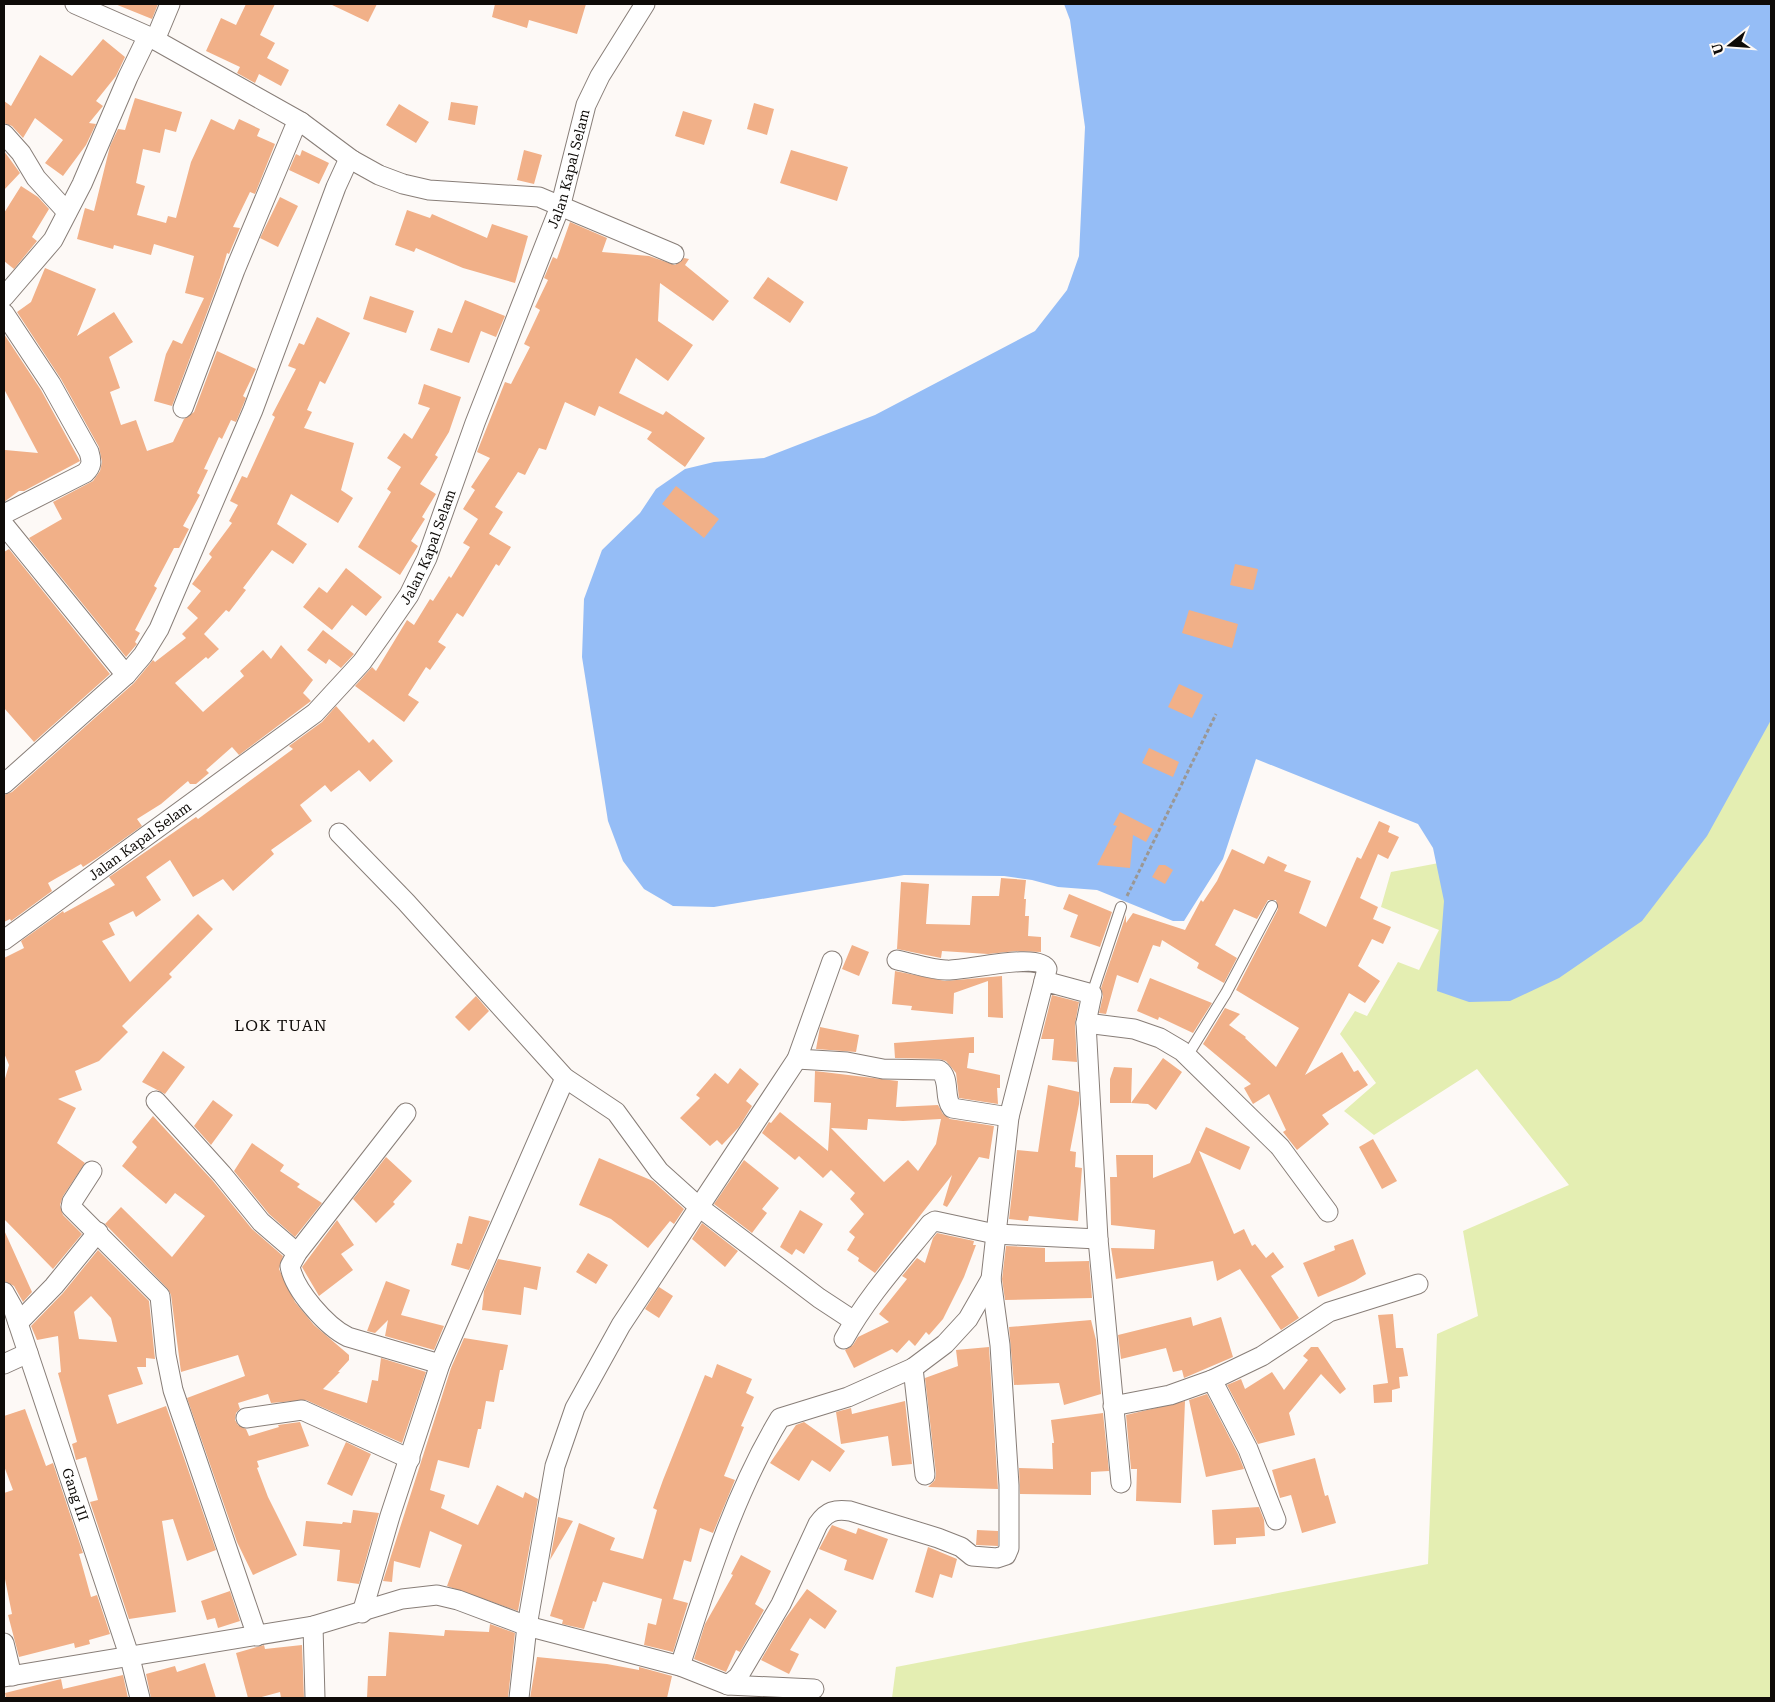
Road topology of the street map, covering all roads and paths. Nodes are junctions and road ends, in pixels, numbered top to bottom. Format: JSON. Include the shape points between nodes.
{"nodes":[{"id":1,"x":75,"y":4,"type":"edge"},
{"id":2,"x":170,"y":4,"type":"edge"},
{"id":3,"x":645,"y":4,"type":"edge"},
{"id":4,"x":147,"y":45,"type":"junction"},
{"id":5,"x":297,"y":126,"type":"junction"},
{"id":6,"x":4,"y":134,"type":"edge"},
{"id":7,"x":350,"y":161,"type":"junction"},
{"id":8,"x":561,"y":204,"type":"junction"},
{"id":9,"x":67,"y":212,"type":"junction"},
{"id":10,"x":674,"y":254,"type":"dead end"},
{"id":11,"x":7,"y":286,"type":"edge"},
{"id":12,"x":4,"y":313,"type":"edge"},
{"id":13,"x":183,"y":408,"type":"dead end"},
{"id":14,"x":4,"y":514,"type":"edge"},
{"id":15,"x":4,"y":525,"type":"edge"},
{"id":16,"x":126,"y":675,"type":"junction"},
{"id":17,"x":1216,"y":714,"type":"dead end"},
{"id":18,"x":4,"y":784,"type":"edge"},
{"id":19,"x":339,"y":832,"type":"dead end"},
{"id":20,"x":1272,"y":906,"type":"dead end"},
{"id":21,"x":1121,"y":908,"type":"joint"},
{"id":22,"x":4,"y":940,"type":"edge"},
{"id":23,"x":897,"y":960,"type":"dead end"},
{"id":24,"x":832,"y":961,"type":"dead end"},
{"id":25,"x":1044,"y":981,"type":"junction"},
{"id":26,"x":1092,"y":994,"type":"junction"},
{"id":27,"x":1086,"y":1023,"type":"junction"},
{"id":28,"x":1187,"y":1056,"type":"junction"},
{"id":29,"x":797,"y":1058,"type":"junction"},
{"id":30,"x":566,"y":1078,"type":"junction"},
{"id":31,"x":156,"y":1101,"type":"dead end"},
{"id":32,"x":406,"y":1113,"type":"dead end"},
{"id":33,"x":1009,"y":1117,"type":"junction"},
{"id":34,"x":92,"y":1171,"type":"dead end"},
{"id":35,"x":699,"y":1207,"type":"junction"},
{"id":36,"x":1328,"y":1212,"type":"dead end"},
{"id":37,"x":98,"y":1232,"type":"junction"},
{"id":38,"x":995,"y":1234,"type":"junction"},
{"id":39,"x":1098,"y":1239,"type":"junction"},
{"id":40,"x":297,"y":1253,"type":"junction"},
{"id":41,"x":991,"y":1279,"type":"junction"},
{"id":42,"x":1418,"y":1284,"type":"dead end"},
{"id":43,"x":4,"y":1292,"type":"edge"},
{"id":44,"x":854,"y":1321,"type":"junction"},
{"id":45,"x":18,"y":1323,"type":"junction"},
{"id":46,"x":844,"y":1339,"type":"dead end"},
{"id":47,"x":28,"y":1353,"type":"junction"},
{"id":48,"x":4,"y":1364,"type":"edge"},
{"id":49,"x":440,"y":1364,"type":"junction"},
{"id":50,"x":913,"y":1368,"type":"junction"},
{"id":51,"x":1212,"y":1380,"type":"junction"},
{"id":52,"x":1113,"y":1406,"type":"junction"},
{"id":53,"x":246,"y":1418,"type":"dead end"},
{"id":54,"x":410,"y":1459,"type":"junction"},
{"id":55,"x":925,"y":1475,"type":"dead end"},
{"id":56,"x":1121,"y":1483,"type":"dead end"},
{"id":57,"x":1276,"y":1520,"type":"dead end"},
{"id":58,"x":362,"y":1613,"type":"junction"},
{"id":59,"x":313,"y":1626,"type":"junction"},
{"id":60,"x":527,"y":1626,"type":"junction"},
{"id":61,"x":257,"y":1636,"type":"junction"},
{"id":62,"x":4,"y":1642,"type":"edge"},
{"id":63,"x":130,"y":1658,"type":"junction"},
{"id":64,"x":680,"y":1666,"type":"junction"},
{"id":65,"x":8,"y":1677,"type":"edge"},
{"id":66,"x":728,"y":1685,"type":"junction"},
{"id":67,"x":814,"y":1689,"type":"dead end"},
{"id":68,"x":140,"y":1698,"type":"edge"},
{"id":69,"x":314,"y":1698,"type":"edge"},
{"id":70,"x":519,"y":1698,"type":"edge"}],
"edges":[{"from":1,"to":4,"type":"street"},
{"from":2,"to":4,"type":"street"},
{"from":3,"to":8,"type":"street","name":"Jalan Kapal Selam","via":[[600,76],[586,105]]},
{"from":4,"to":5,"type":"street"},
{"from":4,"to":9,"type":"street"},
{"from":5,"to":7,"type":"street"},
{"from":5,"to":13,"type":"street","via":[[235,270]]},
{"from":6,"to":9,"type":"street","via":[[22,153],[36,178]]},
{"from":7,"to":8,"type":"street","via":[[403,184],[429,190],[539,197]]},
{"from":7,"to":16,"type":"street","via":[[336,188],[253,410],[173,602],[151,642]]},
{"from":8,"to":10,"type":"street"},
{"from":8,"to":22,"type":"street","name":"Jalan Kapal Selam","via":[[475,423],[427,558],[409,595],[362,662],[315,713]]},
{"from":9,"to":11,"type":"street","via":[[53,240]]},
{"from":12,"to":14,"type":"street","via":[[51,384],[90,452],[92,462],[85,472]]},
{"from":15,"to":16,"type":"street"},
{"from":16,"to":18,"type":"street"},
{"from":17,"to":21,"type":"path"},
{"from":19,"to":30,"type":"street"},
{"from":20,"to":28,"type":"lane","via":[[1226,993]]},
{"from":21,"to":26,"type":"lane"},
{"from":23,"to":25,"type":"street","via":[[945,970],[1000,962],[1041,964],[1047,969]]},
{"from":24,"to":29,"type":"street"},
{"from":25,"to":26,"type":"street"},
{"from":25,"to":33,"type":"street"},
{"from":26,"to":27,"type":"street"},
{"from":27,"to":28,"type":"street","via":[[1134,1029],[1160,1038]]},
{"from":27,"to":39,"type":"street"},
{"from":28,"to":36,"type":"street","via":[[1280,1147]]},
{"from":29,"to":33,"type":"street","via":[[883,1069],[939,1070],[945,1076],[948,1102],[952,1108]]},
{"from":29,"to":35,"type":"street"},
{"from":30,"to":35,"type":"street","via":[[616,1112],[659,1170]]},
{"from":30,"to":49,"type":"street"},
{"from":31,"to":40,"type":"street","via":[[261,1222]]},
{"from":32,"to":40,"type":"street"},
{"from":33,"to":38,"type":"street"},
{"from":34,"to":37,"type":"street","via":[[71,1206]]},
{"from":35,"to":44,"type":"street"},
{"from":35,"to":60,"type":"street","via":[[621,1325],[575,1408],[554,1466]]},
{"from":37,"to":45,"type":"street","via":[[54,1286]]},
{"from":37,"to":61,"type":"street","via":[[160,1296],[173,1390]]},
{"from":38,"to":39,"type":"street"},
{"from":38,"to":41,"type":"street"},
{"from":38,"to":44,"type":"street","via":[[935,1221],[930,1224]]},
{"from":39,"to":52,"type":"street"},
{"from":40,"to":49,"type":"street","via":[[290,1266],[291,1273],[336,1331]]},
{"from":41,"to":50,"type":"street","via":[[968,1319],[945,1344]]},
{"from":41,"to":66,"type":"street","via":[[1000,1345],[1009,1485],[1009,1548],[1006,1555],[997,1558],[972,1556],[938,1538],[836,1509],[818,1524],[781,1604],[738,1676]]},
{"from":42,"to":51,"type":"street","via":[[1329,1312],[1262,1356]]},
{"from":43,"to":45,"type":"street","name":"Gang III"},
{"from":44,"to":46,"type":"street"},
{"from":45,"to":47,"type":"street","name":"Gang III"},
{"from":47,"to":48,"type":"street"},
{"from":47,"to":63,"type":"street","name":"Gang III"},
{"from":49,"to":54,"type":"street"},
{"from":50,"to":55,"type":"street"},
{"from":50,"to":64,"type":"street","via":[[848,1397],[780,1418],[744,1487],[709,1577]]},
{"from":51,"to":52,"type":"street","via":[[1170,1395]]},
{"from":51,"to":57,"type":"street","via":[[1248,1449]]},
{"from":52,"to":56,"type":"street"},
{"from":53,"to":54,"type":"street","via":[[302,1410]]},
{"from":54,"to":58,"type":"street"},
{"from":58,"to":59,"type":"street"},
{"from":58,"to":60,"type":"street","via":[[402,1599],[437,1595]]},
{"from":59,"to":61,"type":"street"},
{"from":59,"to":69,"type":"street"},
{"from":60,"to":64,"type":"street"},
{"from":60,"to":70,"type":"street"},
{"from":61,"to":63,"type":"street"},
{"from":62,"to":65,"type":"street"},
{"from":63,"to":65,"type":"street"},
{"from":63,"to":68,"type":"street","name":"Gang III"},
{"from":64,"to":66,"type":"street"},
{"from":66,"to":67,"type":"street"}]}
